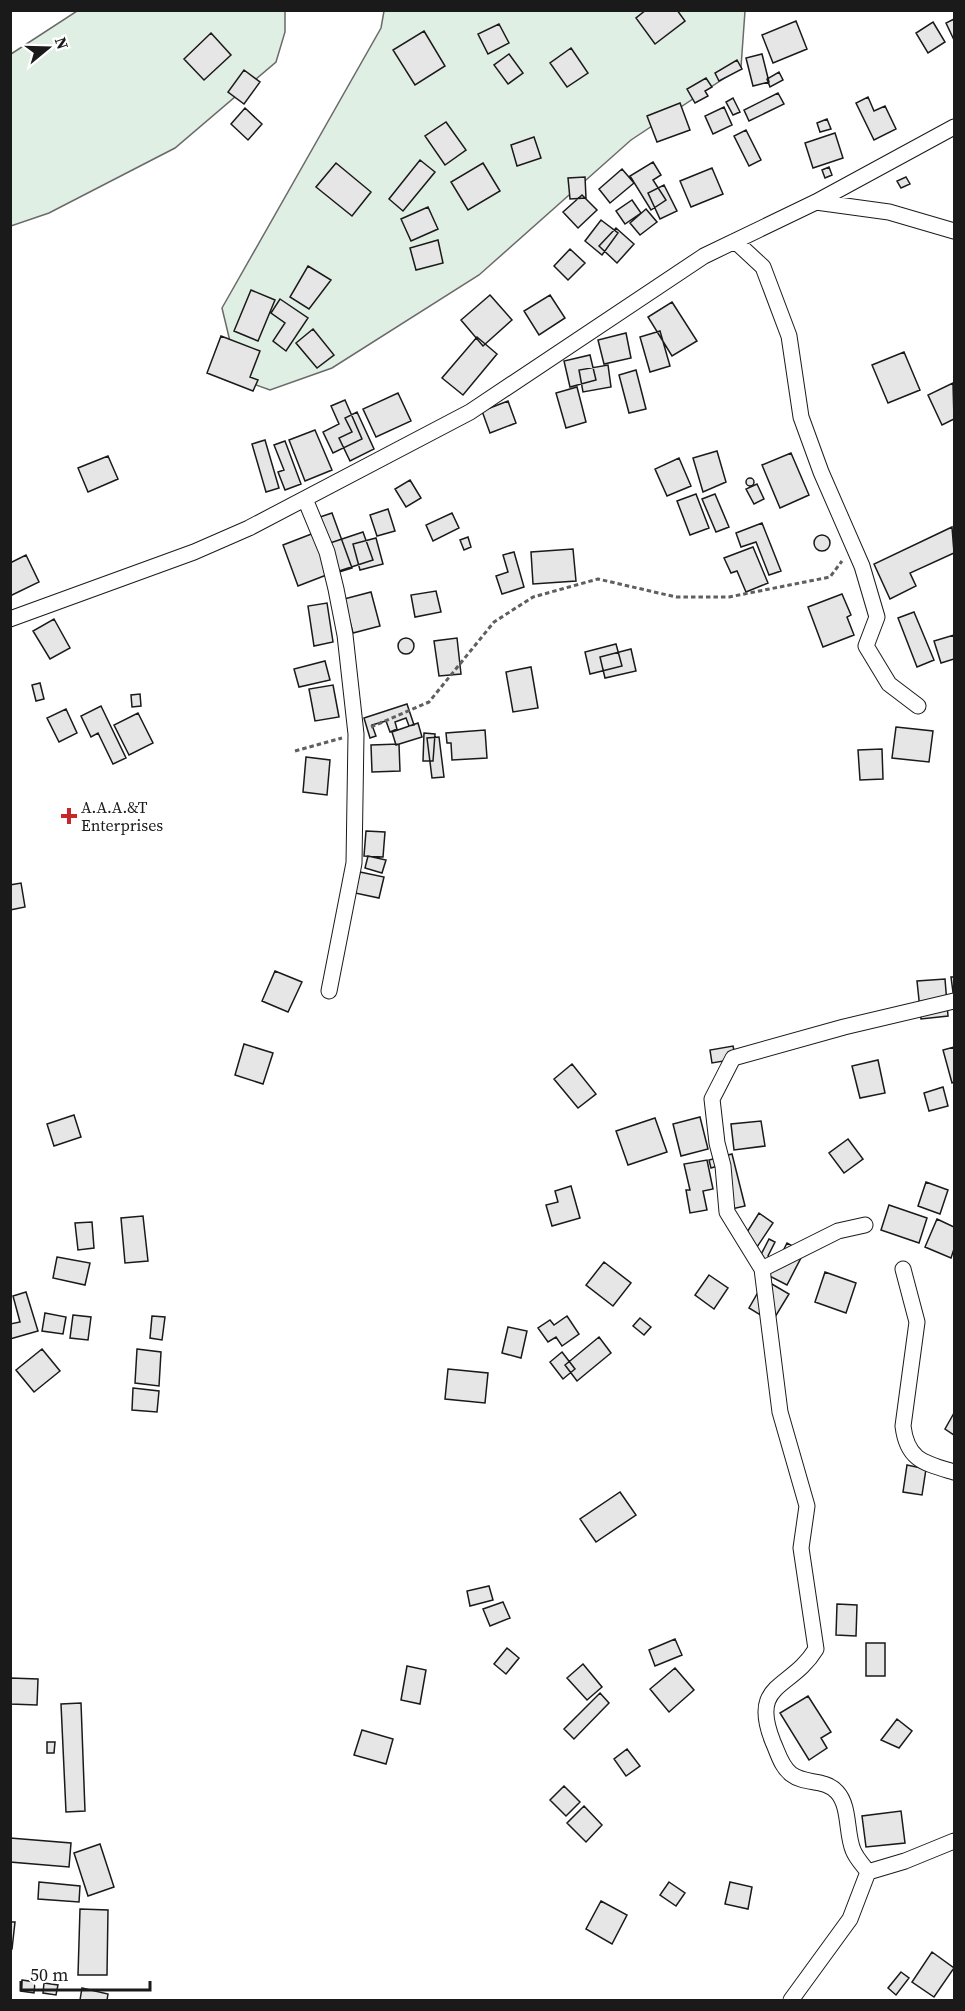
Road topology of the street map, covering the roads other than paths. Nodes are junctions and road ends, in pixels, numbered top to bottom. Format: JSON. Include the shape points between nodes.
{"nodes":[{"id":1,"x":954,"y":127,"type":"edge"},
{"id":2,"x":816,"y":202,"type":"junction"},
{"id":3,"x":954,"y":231,"type":"edge"},
{"id":4,"x":735,"y":241,"type":"junction"},
{"id":5,"x":305,"y":499,"type":"junction"},
{"id":6,"x":10,"y":619,"type":"edge"},
{"id":7,"x":918,"y":706,"type":"dead end"},
{"id":8,"x":329,"y":991,"type":"dead end"},
{"id":9,"x":954,"y":1001,"type":"edge"},
{"id":10,"x":865,"y":1225,"type":"dead end"},
{"id":11,"x":762,"y":1269,"type":"junction"},
{"id":12,"x":903,"y":1269,"type":"dead end"},
{"id":13,"x":954,"y":1472,"type":"edge"},
{"id":14,"x":954,"y":1841,"type":"edge"},
{"id":15,"x":868,"y":1872,"type":"junction"},
{"id":16,"x":791,"y":2001,"type":"edge"}],
"edges":[{"from":1,"to":2,"type":"street"},
{"from":2,"to":3,"type":"street","via":[[889,212]]},
{"from":2,"to":4,"type":"street"},
{"from":4,"to":5,"type":"street","via":[[704,256],[470,412]]},
{"from":4,"to":7,"type":"street","via":[[763,267],[789,336],[801,417],[877,617],[866,646],[889,684]]},
{"from":5,"to":6,"type":"street","via":[[194,552]]},
{"from":5,"to":8,"type":"street","via":[[327,552],[336,589],[356,734],[354,862]]},
{"from":9,"to":11,"type":"street","via":[[733,1058],[712,1099],[717,1143],[727,1212]]},
{"from":10,"to":11,"type":"street","via":[[838,1231]]},
{"from":11,"to":15,"type":"street","via":[[780,1412],[807,1506],[801,1548],[816,1649],[808,1662],[771,1692],[765,1707],[766,1724],[781,1762],[792,1774],[826,1783],[838,1793],[853,1850]]},
{"from":12,"to":13,"type":"street","via":[[917,1322],[904,1439],[910,1452],[926,1463]]},
{"from":14,"to":15,"type":"street","via":[[905,1862]]},
{"from":15,"to":16,"type":"street","via":[[850,1919]]}]}
